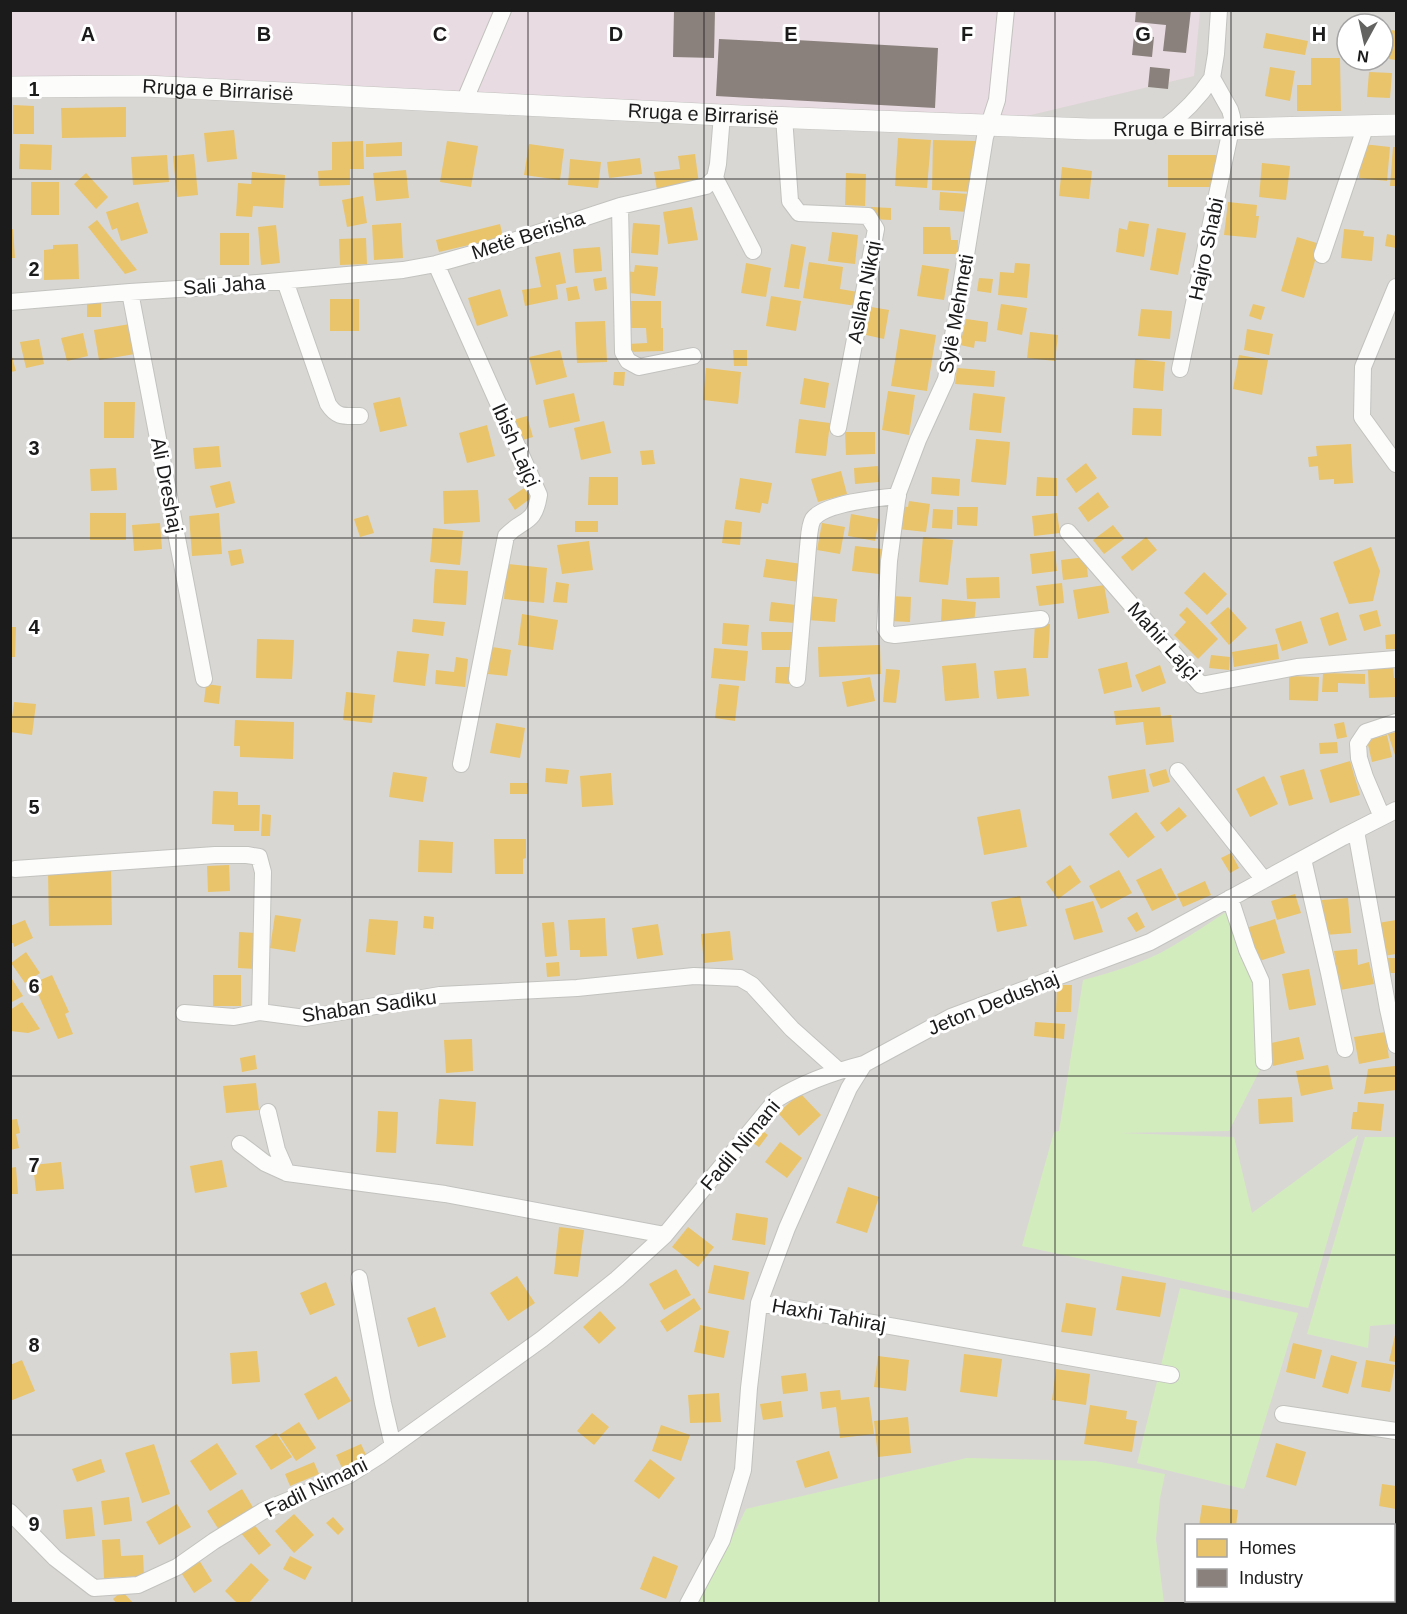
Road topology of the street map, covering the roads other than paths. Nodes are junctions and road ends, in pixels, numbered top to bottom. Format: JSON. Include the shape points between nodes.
{"nodes":[{"id":1,"x":503,"y":10,"type":"edge"},
{"id":2,"x":1006,"y":10,"type":"edge"},
{"id":3,"x":1219,"y":10,"type":"edge"},
{"id":4,"x":1212,"y":78,"type":"junction"},
{"id":5,"x":10,"y":87,"type":"edge"},
{"id":6,"x":464,"y":102,"type":"junction"},
{"id":7,"x":722,"y":115,"type":"junction"},
{"id":8,"x":784,"y":117,"type":"junction"},
{"id":9,"x":1396,"y":124,"type":"edge"},
{"id":10,"x":989,"y":125,"type":"junction"},
{"id":11,"x":1366,"y":125,"type":"junction"},
{"id":12,"x":1163,"y":129,"type":"junction"},
{"id":13,"x":1231,"y":129,"type":"junction"},
{"id":14,"x":715,"y":178,"type":"junction"},
{"id":15,"x":620,"y":206,"type":"junction"},
{"id":16,"x":753,"y":251,"type":"dead end"},
{"id":17,"x":1322,"y":255,"type":"dead end"},
{"id":18,"x":436,"y":264,"type":"junction"},
{"id":19,"x":285,"y":281,"type":"junction"},
{"id":20,"x":1396,"y":287,"type":"edge"},
{"id":21,"x":130,"y":292,"type":"junction"},
{"id":22,"x":10,"y":302,"type":"edge"},
{"id":23,"x":693,"y":356,"type":"dead end"},
{"id":24,"x":1180,"y":369,"type":"dead end"},
{"id":25,"x":360,"y":416,"type":"dead end"},
{"id":26,"x":838,"y":428,"type":"dead end"},
{"id":27,"x":1396,"y":464,"type":"edge"},
{"id":28,"x":898,"y":496,"type":"junction"},
{"id":29,"x":1068,"y":532,"type":"dead end"},
{"id":30,"x":1041,"y":619,"type":"dead end"},
{"id":31,"x":1396,"y":659,"type":"edge"},
{"id":32,"x":204,"y":679,"type":"dead end"},
{"id":33,"x":797,"y":680,"type":"dead end"},
{"id":34,"x":1396,"y":722,"type":"edge"},
{"id":35,"x":461,"y":764,"type":"dead end"},
{"id":36,"x":1178,"y":771,"type":"dead end"},
{"id":37,"x":1389,"y":814,"type":"edge"},
{"id":38,"x":1356,"y":831,"type":"junction"},
{"id":39,"x":1303,"y":859,"type":"junction"},
{"id":40,"x":15,"y":869,"type":"dead end"},
{"id":41,"x":1264,"y":880,"type":"junction"},
{"id":42,"x":1230,"y":898,"type":"junction"},
{"id":43,"x":260,"y":1012,"type":"junction"},
{"id":44,"x":184,"y":1013,"type":"dead end"},
{"id":45,"x":1396,"y":1045,"type":"edge"},
{"id":46,"x":1345,"y":1049,"type":"dead end"},
{"id":47,"x":1264,"y":1062,"type":"dead end"},
{"id":48,"x":864,"y":1064,"type":"junction"},
{"id":49,"x":838,"y":1071,"type":"junction"},
{"id":50,"x":268,"y":1112,"type":"dead end"},
{"id":51,"x":240,"y":1144,"type":"dead end"},
{"id":52,"x":287,"y":1173,"type":"junction"},
{"id":53,"x":665,"y":1234,"type":"junction"},
{"id":54,"x":359,"y":1278,"type":"dead end"},
{"id":55,"x":759,"y":1303,"type":"junction"},
{"id":56,"x":1171,"y":1375,"type":"dead end"},
{"id":57,"x":1283,"y":1414,"type":"dead end"},
{"id":58,"x":1396,"y":1431,"type":"edge"},
{"id":59,"x":393,"y":1446,"type":"junction"},
{"id":60,"x":10,"y":1512,"type":"edge"},
{"id":61,"x":688,"y":1604,"type":"edge"}],
"edges":[{"from":1,"to":6,"type":"street"},
{"from":2,"to":10,"type":"street","name":"Sylë Mehmeti","via":[[997,100]]},
{"from":3,"to":4,"type":"street"},
{"from":4,"to":12,"type":"street","via":[[1185,112]]},
{"from":4,"to":13,"type":"street","via":[[1230,110]]},
{"from":5,"to":6,"type":"street","name":"Rruga e Birrarisë","via":[[145,86]]},
{"from":6,"to":7,"type":"street","name":"Rruga e Birrarisë"},
{"from":7,"to":8,"type":"street","name":"Rruga e Birrarisë"},
{"from":7,"to":14,"type":"street"},
{"from":8,"to":10,"type":"street","name":"Rruga e Birrarisë"},
{"from":8,"to":26,"type":"street","name":"Asllan Nikqi","via":[[790,201],[799,213],[868,216],[876,229]]},
{"from":9,"to":11,"type":"street","name":"Rruga e Birrarisë"},
{"from":10,"to":12,"type":"street","name":"Rruga e Birrarisë"},
{"from":10,"to":28,"type":"street","name":"Sylë Mehmeti","via":[[946,380]]},
{"from":11,"to":13,"type":"street","name":"Rruga e Birrarisë"},
{"from":11,"to":17,"type":"street"},
{"from":12,"to":13,"type":"street","name":"Rruga e Birrarisë"},
{"from":13,"to":24,"type":"street","name":"Hajro Shabi"},
{"from":14,"to":15,"type":"street","name":"Metë Berisha","via":[[706,186]]},
{"from":14,"to":16,"type":"street"},
{"from":15,"to":18,"type":"street","name":"Metë Berisha"},
{"from":15,"to":23,"type":"street","via":[[623,352],[628,361],[639,367]]},
{"from":18,"to":19,"type":"street","name":"Sali Jaha"},
{"from":18,"to":35,"type":"street","name":"Ibish Lajçi","via":[[539,495],[531,518],[506,536]]},
{"from":19,"to":21,"type":"street","name":"Sali Jaha"},
{"from":19,"to":25,"type":"street","via":[[328,404],[341,416]]},
{"from":20,"to":27,"type":"street","via":[[1363,367],[1362,417]]},
{"from":21,"to":22,"type":"street","name":"Sali Jaha"},
{"from":21,"to":32,"type":"street","name":"Ali Dreshaj"},
{"from":28,"to":30,"type":"street","name":"Sylë Mehmeti","via":[[888,572],[885,628],[889,634]]},
{"from":28,"to":33,"type":"street","via":[[857,501],[827,510],[814,519],[808,547]]},
{"from":29,"to":31,"type":"street","name":"Mahir Lajçi","via":[[1201,685],[1297,667]]},
{"from":34,"to":37,"type":"street","name":"Jeton Dedushaj","via":[[1366,732],[1358,744],[1359,758]]},
{"from":36,"to":41,"type":"street"},
{"from":37,"to":38,"type":"street","name":"Jeton Dedushaj"},
{"from":38,"to":39,"type":"street","name":"Jeton Dedushaj"},
{"from":38,"to":45,"type":"street"},
{"from":39,"to":41,"type":"street","name":"Jeton Dedushaj"},
{"from":39,"to":46,"type":"street"},
{"from":40,"to":43,"type":"street","via":[[215,855],[259,857],[263,872]]},
{"from":41,"to":42,"type":"street","name":"Jeton Dedushaj"},
{"from":42,"to":47,"type":"street","via":[[1261,981]]},
{"from":42,"to":48,"type":"street","name":"Jeton Dedushaj","via":[[1150,942],[951,1017]]},
{"from":43,"to":44,"type":"street","name":"Shaban Sadiku","via":[[234,1017]]},
{"from":43,"to":49,"type":"street","name":"Shaban Sadiku","via":[[305,1018],[440,995],[577,988],[694,976],[740,978],[752,985]]},
{"from":48,"to":49,"type":"street","name":"Fadil Nimani"},
{"from":48,"to":55,"type":"street","via":[[849,1088],[787,1228]]},
{"from":49,"to":53,"type":"street","name":"Fadil Nimani","via":[[777,1099]]},
{"from":50,"to":52,"type":"street"},
{"from":51,"to":52,"type":"street","via":[[265,1163]]},
{"from":52,"to":53,"type":"street","via":[[445,1194]]},
{"from":53,"to":59,"type":"street","name":"Fadil Nimani","via":[[617,1279],[542,1339]]},
{"from":54,"to":59,"type":"street"},
{"from":55,"to":56,"type":"street","name":"Haxhi Tahiraj"},
{"from":55,"to":61,"type":"street","name":"Haxhi Tahiraj","via":[[743,1470],[722,1540]]},
{"from":57,"to":58,"type":"street"},
{"from":59,"to":60,"type":"street","name":"Fadil Nimani","via":[[349,1475],[263,1511],[177,1567],[138,1585],[94,1588],[55,1558]]}]}
